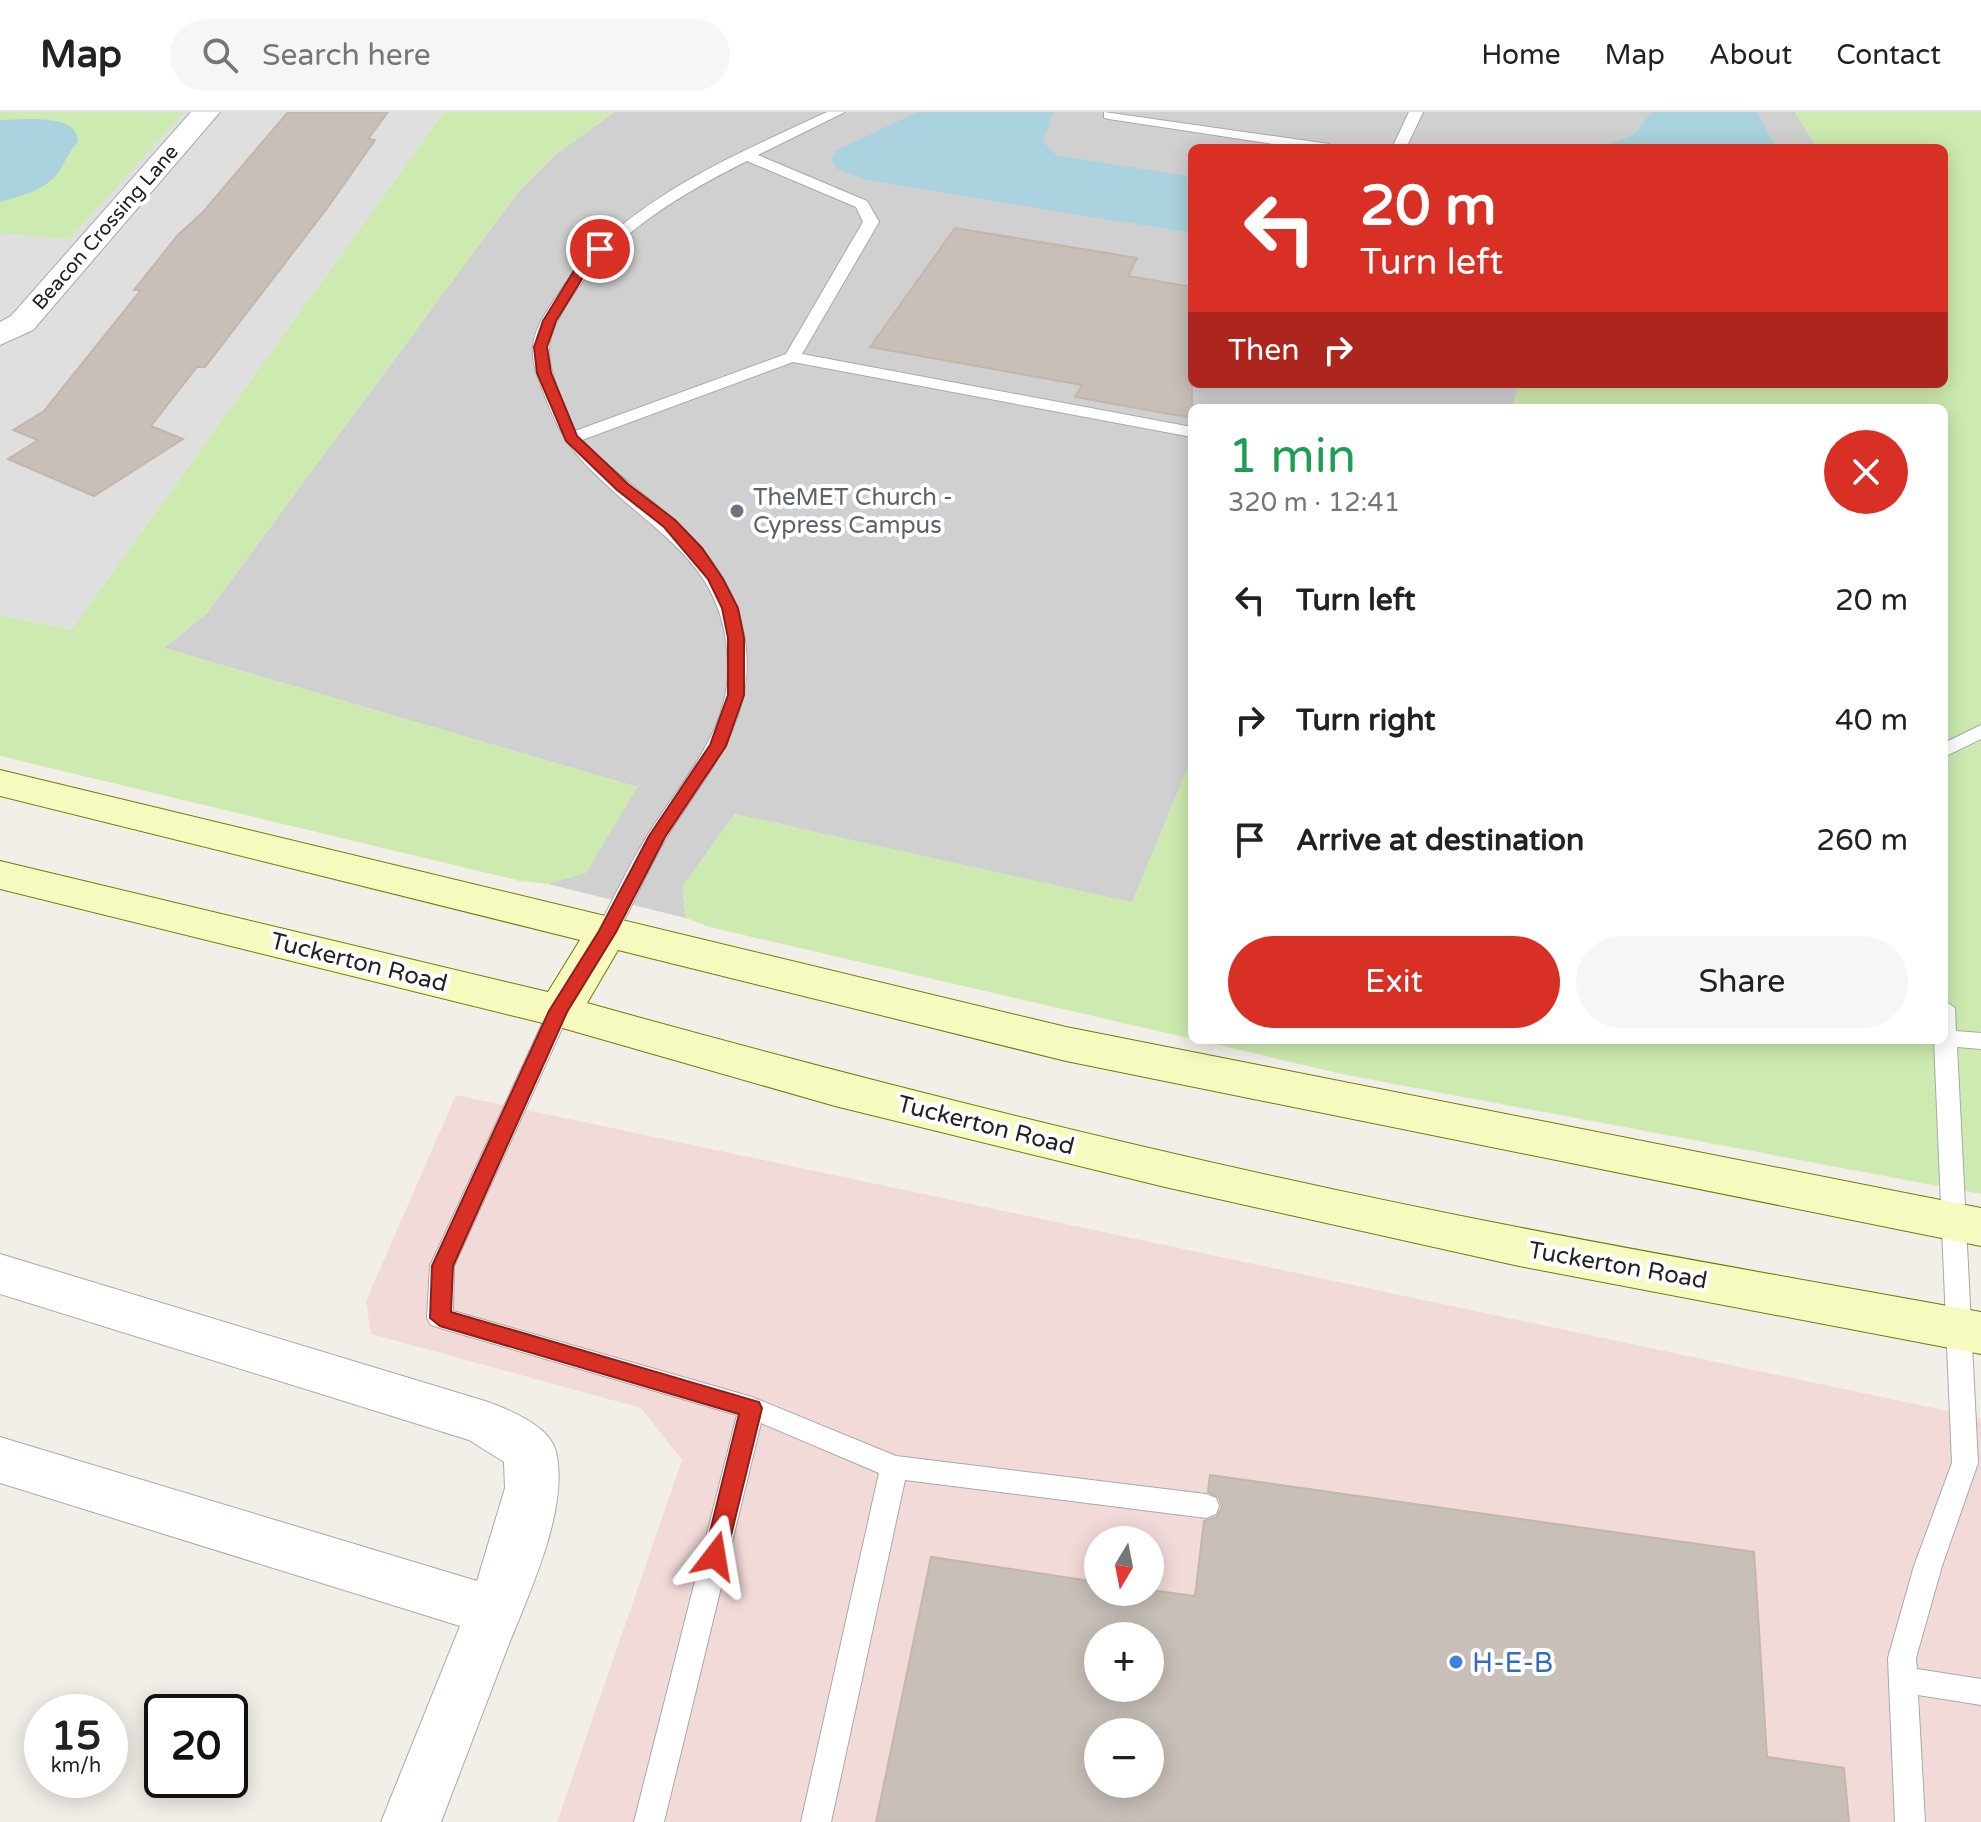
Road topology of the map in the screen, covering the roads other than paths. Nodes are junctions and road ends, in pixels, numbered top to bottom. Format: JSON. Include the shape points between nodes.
{"nodes":[{"id":1,"x":206,"y":112,"type":"edge"},
{"id":2,"x":838,"y":112,"type":"edge"},
{"id":3,"x":1111,"y":112,"type":"edge"},
{"id":4,"x":1416,"y":112,"type":"edge"},
{"id":5,"x":1302,"y":144,"type":"edge"},
{"id":6,"x":1401,"y":144,"type":"edge"},
{"id":7,"x":747,"y":156,"type":"junction"},
{"id":8,"x":0,"y":335,"type":"edge"},
{"id":9,"x":792,"y":357,"type":"junction"},
{"id":10,"x":1188,"y":431,"type":"edge"},
{"id":11,"x":571,"y":438,"type":"junction"},
{"id":12,"x":1981,"y":731,"type":"edge"},
{"id":13,"x":1948,"y":749,"type":"edge"},
{"id":14,"x":0,"y":783,"type":"edge"},
{"id":15,"x":0,"y":875,"type":"edge"},
{"id":16,"x":607,"y":932,"type":"junction"},
{"id":17,"x":559,"y":1011,"type":"junction"},
{"id":18,"x":1948,"y":1038,"type":"edge"},
{"id":19,"x":1981,"y":1041,"type":"edge"},
{"id":20,"x":1946,"y":1044,"type":"edge"},
{"id":21,"x":1967,"y":1224,"type":"edge"},
{"id":22,"x":0,"y":1274,"type":"edge"},
{"id":23,"x":1969,"y":1331,"type":"edge"},
{"id":24,"x":752,"y":1408,"type":"junction"},
{"id":25,"x":0,"y":1460,"type":"edge"},
{"id":26,"x":894,"y":1467,"type":"junction"},
{"id":27,"x":1206,"y":1506,"type":"dead end"},
{"id":28,"x":493,"y":1611,"type":"junction"},
{"id":29,"x":1904,"y":1680,"type":"junction"},
{"id":30,"x":1981,"y":1692,"type":"edge"},
{"id":31,"x":411,"y":1822,"type":"edge"},
{"id":32,"x":649,"y":1822,"type":"edge"},
{"id":33,"x":816,"y":1822,"type":"edge"},
{"id":34,"x":1910,"y":1822,"type":"edge"}],
"edges":[{"from":1,"to":8,"type":"street","name":"Beacon Crossing Lane","via":[[22,323]]},
{"from":2,"to":7,"type":"lane"},
{"from":3,"to":5,"type":"lane"},
{"from":4,"to":6,"type":"lane"},
{"from":7,"to":9,"type":"lane","via":[[862,204],[871,222]]},
{"from":7,"to":11,"type":"lane","via":[[625,228],[600,249],[563,296],[541,347],[544,373]]},
{"from":9,"to":10,"type":"lane"},
{"from":9,"to":11,"type":"lane"},
{"from":11,"to":16,"type":"lane","via":[[696,551],[730,608],[738,669],[736,695],[718,746],[657,836]]},
{"from":12,"to":13,"type":"lane"},
{"from":14,"to":16,"type":"main road"},
{"from":15,"to":17,"type":"main road","name":"Tuckerton Road"},
{"from":16,"to":17,"type":"main road"},
{"from":16,"to":21,"type":"main road","via":[[1066,1044]]},
{"from":17,"to":23,"type":"main road","name":"Tuckerton Road","via":[[835,1089],[1165,1169],[1519,1247]]},
{"from":17,"to":24,"type":"lane","via":[[442,1266],[440,1318]]},
{"from":18,"to":19,"type":"lane"},
{"from":20,"to":21,"type":"lane"},
{"from":21,"to":23,"type":"lane"},
{"from":22,"to":28,"type":"street","via":[[485,1423],[530,1451],[532,1488]]},
{"from":23,"to":29,"type":"lane","via":[[1965,1463],[1923,1582],[1902,1658]]},
{"from":24,"to":26,"type":"lane"},
{"from":24,"to":32,"type":"lane"},
{"from":25,"to":28,"type":"street"},
{"from":26,"to":27,"type":"lane"},
{"from":26,"to":33,"type":"lane"},
{"from":28,"to":31,"type":"street"},
{"from":29,"to":30,"type":"lane"},
{"from":29,"to":34,"type":"lane"}]}
